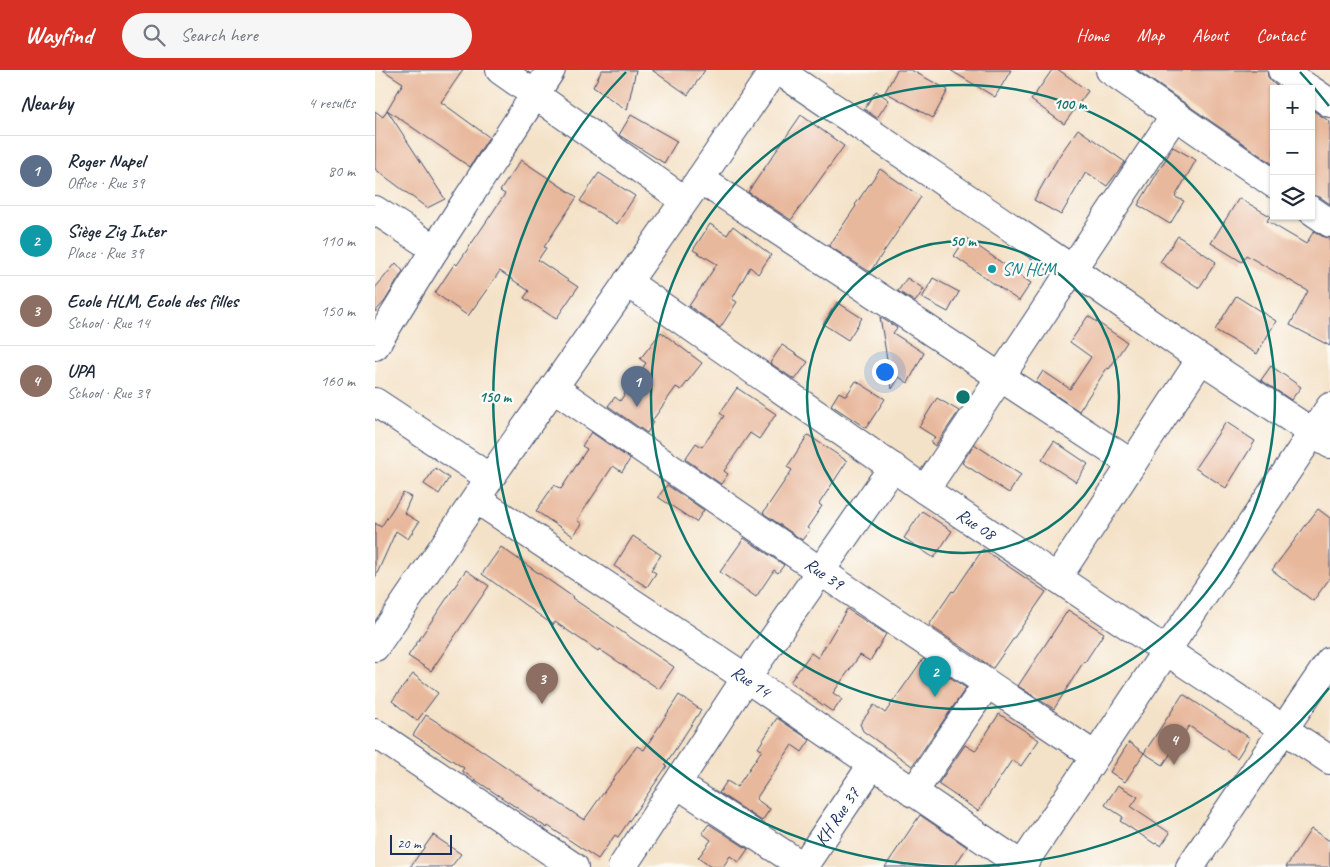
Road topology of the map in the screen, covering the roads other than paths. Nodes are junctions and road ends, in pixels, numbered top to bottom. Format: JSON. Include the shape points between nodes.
{"nodes":[{"id":1,"x":500,"y":70,"type":"edge"},
{"id":2,"x":551,"y":70,"type":"edge"},
{"id":3,"x":774,"y":70,"type":"edge"},
{"id":4,"x":777,"y":70,"type":"edge"},
{"id":5,"x":1110,"y":70,"type":"edge"},
{"id":6,"x":1282,"y":70,"type":"edge"},
{"id":7,"x":1311,"y":84,"type":"edge"},
{"id":8,"x":535,"y":94,"type":"junction"},
{"id":9,"x":1330,"y":102,"type":"edge"},
{"id":10,"x":1175,"y":115,"type":"junction"},
{"id":11,"x":1270,"y":181,"type":"edge"},
{"id":12,"x":692,"y":190,"type":"junction"},
{"id":13,"x":375,"y":210,"type":"edge"},
{"id":14,"x":1315,"y":213,"type":"edge"},
{"id":15,"x":1330,"y":223,"type":"edge"},
{"id":16,"x":435,"y":249,"type":"junction"},
{"id":17,"x":1072,"y":269,"type":"junction"},
{"id":18,"x":627,"y":282,"type":"junction"},
{"id":19,"x":375,"y":346,"type":"edge"},
{"id":20,"x":1201,"y":359,"type":"junction"},
{"id":21,"x":999,"y":376,"type":"junction"},
{"id":22,"x":554,"y":388,"type":"junction"},
{"id":23,"x":375,"y":402,"type":"edge"},
{"id":24,"x":1330,"y":407,"type":"edge"},
{"id":25,"x":1321,"y":438,"type":"edge"},
{"id":26,"x":1132,"y":464,"type":"junction"},
{"id":27,"x":893,"y":467,"type":"junction"},
{"id":28,"x":483,"y":489,"type":"junction"},
{"id":29,"x":925,"y":490,"type":"junction"},
{"id":30,"x":820,"y":571,"type":"junction"},
{"id":31,"x":1057,"y":578,"type":"junction"},
{"id":32,"x":375,"y":647,"type":"edge"},
{"id":33,"x":1166,"y":650,"type":"junction"},
{"id":34,"x":1330,"y":661,"type":"edge"},
{"id":35,"x":746,"y":678,"type":"junction"},
{"id":36,"x":987,"y":684,"type":"junction"},
{"id":37,"x":1283,"y":729,"type":"junction"},
{"id":38,"x":375,"y":733,"type":"edge"},
{"id":39,"x":1095,"y":756,"type":"junction"},
{"id":40,"x":1330,"y":760,"type":"edge"},
{"id":41,"x":872,"y":765,"type":"junction"},
{"id":42,"x":677,"y":784,"type":"junction"},
{"id":43,"x":913,"y":793,"type":"junction"},
{"id":44,"x":574,"y":867,"type":"edge"},
{"id":45,"x":622,"y":867,"type":"edge"},
{"id":46,"x":803,"y":867,"type":"edge"},
{"id":47,"x":1022,"y":867,"type":"edge"},
{"id":48,"x":1190,"y":867,"type":"edge"}],
"edges":[{"from":1,"to":8,"type":"street"},
{"from":2,"to":8,"type":"street"},
{"from":3,"to":12,"type":"street"},
{"from":4,"to":17,"type":"street"},
{"from":5,"to":10,"type":"street"},
{"from":6,"to":7,"type":"street"},
{"from":7,"to":9,"type":"street"},
{"from":8,"to":12,"type":"street"},
{"from":8,"to":16,"type":"street"},
{"from":10,"to":11,"type":"street"},
{"from":10,"to":17,"type":"street"},
{"from":12,"to":18,"type":"street"},
{"from":12,"to":21,"type":"street"},
{"from":13,"to":16,"type":"street"},
{"from":14,"to":15,"type":"street"},
{"from":16,"to":19,"type":"street"},
{"from":17,"to":20,"type":"street"},
{"from":17,"to":21,"type":"street"},
{"from":18,"to":22,"type":"street"},
{"from":18,"to":27,"type":"street","name":"Rue 08"},
{"from":20,"to":25,"type":"street"},
{"from":20,"to":26,"type":"street"},
{"from":21,"to":26,"type":"street"},
{"from":21,"to":29,"type":"street"},
{"from":22,"to":28,"type":"street"},
{"from":22,"to":30,"type":"street","name":"Rue 39"},
{"from":23,"to":28,"type":"street","name":"Rue 14"},
{"from":24,"to":25,"type":"street"},
{"from":25,"to":33,"type":"street"},
{"from":26,"to":31,"type":"street"},
{"from":27,"to":29,"type":"street","name":"Rue 08"},
{"from":27,"to":30,"type":"street"},
{"from":28,"to":32,"type":"street"},
{"from":28,"to":35,"type":"street","name":"Rue 14"},
{"from":29,"to":31,"type":"street","name":"Rue 08"},
{"from":30,"to":35,"type":"street"},
{"from":30,"to":36,"type":"street","name":"Rue 39"},
{"from":31,"to":33,"type":"street","name":"Rue 08"},
{"from":33,"to":37,"type":"street","name":"Rue 08"},
{"from":33,"to":39,"type":"street"},
{"from":34,"to":37,"type":"street"},
{"from":35,"to":41,"type":"street","name":"Rue 14"},
{"from":35,"to":42,"type":"street"},
{"from":36,"to":39,"type":"street","name":"Rue 39"},
{"from":36,"to":43,"type":"street"},
{"from":37,"to":40,"type":"street","name":"Rue 08"},
{"from":37,"to":48,"type":"street"},
{"from":38,"to":44,"type":"street"},
{"from":39,"to":47,"type":"street"},
{"from":41,"to":43,"type":"street","name":"Rue 14"},
{"from":41,"to":46,"type":"street","name":"KH Rue 37"},
{"from":42,"to":45,"type":"street"},
{"from":42,"to":46,"type":"street"},
{"from":43,"to":47,"type":"street","name":"Rue 14"}]}
